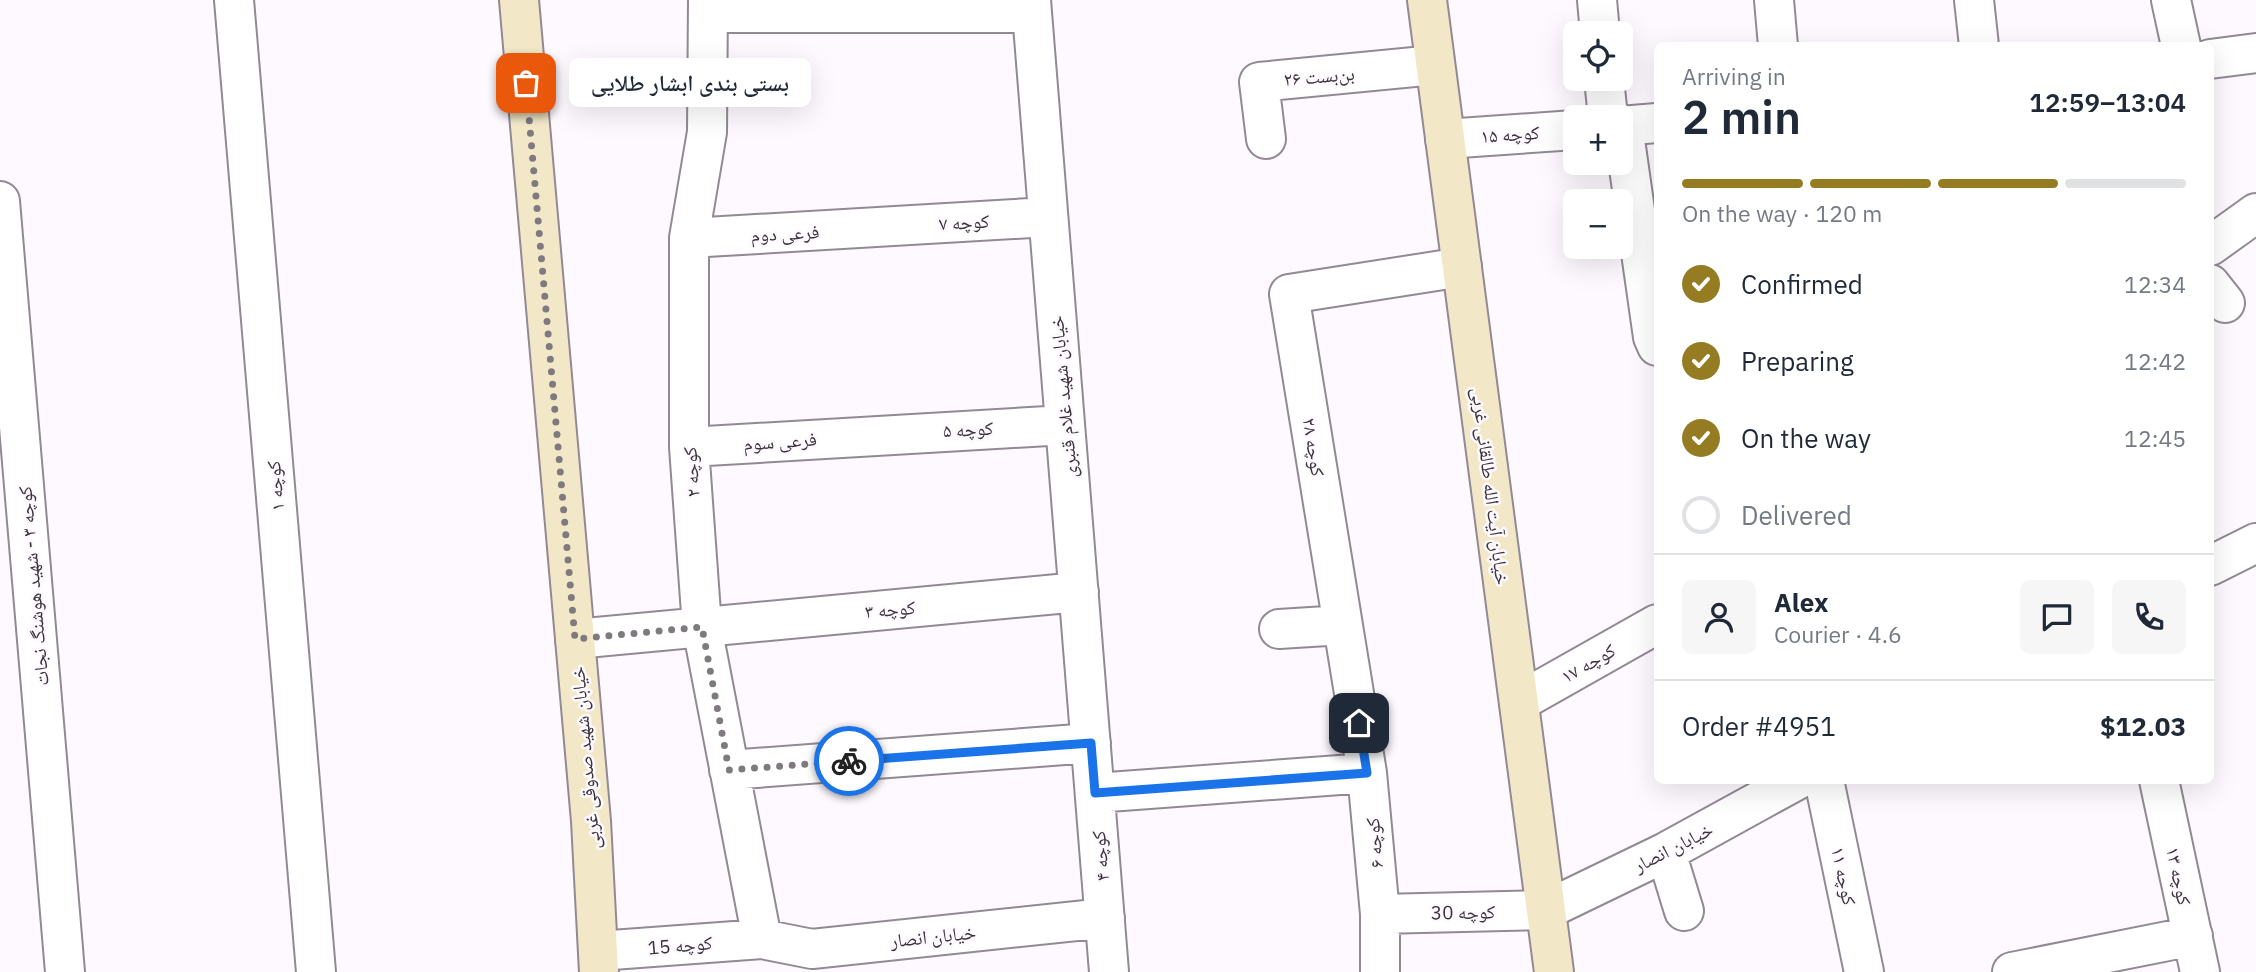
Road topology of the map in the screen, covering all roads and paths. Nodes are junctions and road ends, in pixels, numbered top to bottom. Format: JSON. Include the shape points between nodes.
{"nodes":[{"id":1,"x":234,"y":0,"type":"edge"},
{"id":2,"x":519,"y":0,"type":"edge"},
{"id":3,"x":1427,"y":0,"type":"edge"},
{"id":4,"x":1597,"y":0,"type":"edge"},
{"id":5,"x":1774,"y":0,"type":"edge"},
{"id":6,"x":1974,"y":0,"type":"edge"},
{"id":7,"x":2171,"y":0,"type":"edge"},
{"id":8,"x":708,"y":6,"type":"edge"},
{"id":9,"x":1031,"y":7,"type":"edge"},
{"id":10,"x":1599,"y":21,"type":"edge"},
{"id":11,"x":1778,"y":42,"type":"edge"},
{"id":12,"x":1979,"y":42,"type":"edge"},
{"id":13,"x":2180,"y":42,"type":"edge"},
{"id":14,"x":2256,"y":53,"type":"edge"},
{"id":15,"x":2214,"y":58,"type":"edge"},
{"id":16,"x":1435,"y":65,"type":"junction"},
{"id":17,"x":1563,"y":131,"type":"edge"},
{"id":18,"x":1266,"y":139,"type":"dead end"},
{"id":19,"x":1446,"y":139,"type":"junction"},
{"id":20,"x":1633,"y":172,"type":"edge"},
{"id":21,"x":0,"y":201,"type":"edge"},
{"id":22,"x":1048,"y":217,"type":"junction"},
{"id":23,"x":2253,"y":223,"type":"edge"},
{"id":24,"x":881,"y":228,"type":"joint"},
{"id":25,"x":689,"y":238,"type":"junction"},
{"id":26,"x":2214,"y":244,"type":"edge"},
{"id":27,"x":1462,"y":267,"type":"junction"},
{"id":28,"x":1654,"y":339,"type":"edge"},
{"id":29,"x":1065,"y":425,"type":"junction"},
{"id":30,"x":871,"y":434,"type":"joint"},
{"id":31,"x":689,"y":447,"type":"junction"},
{"id":32,"x":2256,"y":543,"type":"edge"},
{"id":33,"x":2214,"y":564,"type":"edge"},
{"id":34,"x":1079,"y":592,"type":"junction"},
{"id":35,"x":1343,"y":625,"type":"junction"},
{"id":36,"x":1654,"y":626,"type":"edge"},
{"id":37,"x":702,"y":627,"type":"junction"},
{"id":38,"x":1279,"y":629,"type":"dead end"},
{"id":39,"x":575,"y":639,"type":"junction"},
{"id":40,"x":1519,"y":702,"type":"junction"},
{"id":41,"x":1091,"y":743,"type":"junction"},
{"id":42,"x":729,"y":770,"type":"junction"},
{"id":43,"x":1367,"y":773,"type":"junction"},
{"id":44,"x":1790,"y":784,"type":"edge"},
{"id":45,"x":1825,"y":784,"type":"edge"},
{"id":46,"x":2160,"y":784,"type":"edge"},
{"id":47,"x":1095,"y":793,"type":"junction"},
{"id":48,"x":1666,"y":852,"type":"junction"},
{"id":49,"x":1546,"y":910,"type":"junction"},
{"id":50,"x":1684,"y":911,"type":"dead end"},
{"id":51,"x":1380,"y":914,"type":"junction"},
{"id":52,"x":1105,"y":918,"type":"junction"},
{"id":53,"x":762,"y":939,"type":"junction"},
{"id":54,"x":2196,"y":954,"type":"edge"},
{"id":55,"x":854,"y":958,"type":"edge"},
{"id":56,"x":599,"y":962,"type":"edge"},
{"id":57,"x":65,"y":972,"type":"edge"},
{"id":58,"x":316,"y":972,"type":"edge"},
{"id":59,"x":1109,"y":972,"type":"edge"},
{"id":60,"x":1380,"y":972,"type":"edge"},
{"id":61,"x":1554,"y":972,"type":"edge"},
{"id":62,"x":1864,"y":972,"type":"edge"},
{"id":63,"x":2012,"y":972,"type":"edge"}],
"edges":[{"from":1,"to":58,"type":"street","name":"کوچه ۱"},
{"from":2,"to":39,"type":"street","name":"خیابان شهید صدوقی غربی"},
{"from":3,"to":16,"type":"street","name":"خیابان آیت الله طالقانی غربی"},
{"from":4,"to":10,"type":"street"},
{"from":5,"to":11,"type":"street"},
{"from":6,"to":12,"type":"street"},
{"from":7,"to":13,"type":"street"},
{"from":8,"to":9,"type":"street","via":[[885,13]]},
{"from":8,"to":25,"type":"street","name":"کوچه ۲","via":[[706,132]]},
{"from":9,"to":22,"type":"street","name":"خیابان شهید غلام قنبری"},
{"from":14,"to":15,"type":"street"},
{"from":16,"to":18,"type":"street","name":"بن‌بست ۲۶","via":[[1259,82]]},
{"from":16,"to":19,"type":"street","name":"خیابان آیت الله طالقانی غربی"},
{"from":17,"to":19,"type":"street","name":"کوچه ۱۵"},
{"from":19,"to":27,"type":"street","name":"خیابان آیت الله طالقانی غربی"},
{"from":20,"to":28,"type":"street"},
{"from":21,"to":57,"type":"street","name":"کوچه ۳ - شهید هوشنگ نجات"},
{"from":22,"to":24,"type":"street","name":"کوچه ۷"},
{"from":22,"to":29,"type":"street","name":"خیابان شهید غلام قنبری"},
{"from":23,"to":26,"type":"street"},
{"from":24,"to":25,"type":"street","name":"فرعی دوم"},
{"from":25,"to":31,"type":"street","name":"کوچه ۲"},
{"from":27,"to":35,"type":"street","name":"کوچه ۲۸","via":[[1289,294]]},
{"from":27,"to":40,"type":"street","name":"خیابان آیت الله طالقانی غربی"},
{"from":29,"to":30,"type":"street","name":"کوچه ۵"},
{"from":29,"to":34,"type":"street","name":"خیابان شهید غلام قنبری"},
{"from":30,"to":31,"type":"street","name":"فرعی سوم"},
{"from":31,"to":37,"type":"street","name":"کوچه ۲"},
{"from":32,"to":33,"type":"street"},
{"from":34,"to":37,"type":"street","name":"کوچه ۳"},
{"from":34,"to":41,"type":"street","name":"خیابان شهید غلام قنبری"},
{"from":35,"to":38,"type":"street"},
{"from":35,"to":43,"type":"street","name":"کوچه ۲۸"},
{"from":36,"to":40,"type":"street","name":"کوچه ۱۷"},
{"from":37,"to":39,"type":"street"},
{"from":37,"to":42,"type":"street","name":"کوچه ۲"},
{"from":39,"to":56,"type":"street","name":"خیابان شهید صدوقی غربی"},
{"from":40,"to":49,"type":"street","name":"خیابان آیت الله طالقانی غربی"},
{"from":41,"to":42,"type":"street"},
{"from":41,"to":47,"type":"street","name":"خیابان شهید غلام قنبری"},
{"from":42,"to":53,"type":"street","name":"کوچه ۲"},
{"from":43,"to":47,"type":"street"},
{"from":43,"to":51,"type":"street","name":"کوچه ۶"},
{"from":44,"to":48,"type":"street","name":"خیابان انصار"},
{"from":45,"to":62,"type":"street","name":"کوچه ۱۱"},
{"from":46,"to":54,"type":"street","name":"کوچه ۱۳"},
{"from":47,"to":52,"type":"street","name":"کوچه ۴"},
{"from":48,"to":49,"type":"street","name":"خیابان انصار"},
{"from":48,"to":50,"type":"street"},
{"from":49,"to":51,"type":"street","name":"کوچه 30"},
{"from":49,"to":61,"type":"street","name":"خیابان آیت الله طالقانی غربی"},
{"from":51,"to":60,"type":"street"},
{"from":52,"to":55,"type":"street","name":"خیابان انصار"},
{"from":52,"to":59,"type":"street","name":"کوچه ۴"},
{"from":53,"to":55,"type":"street","name":"خیابان انصار"},
{"from":53,"to":56,"type":"street","name":"کوچه 15"},
{"from":54,"to":63,"type":"street"}]}
